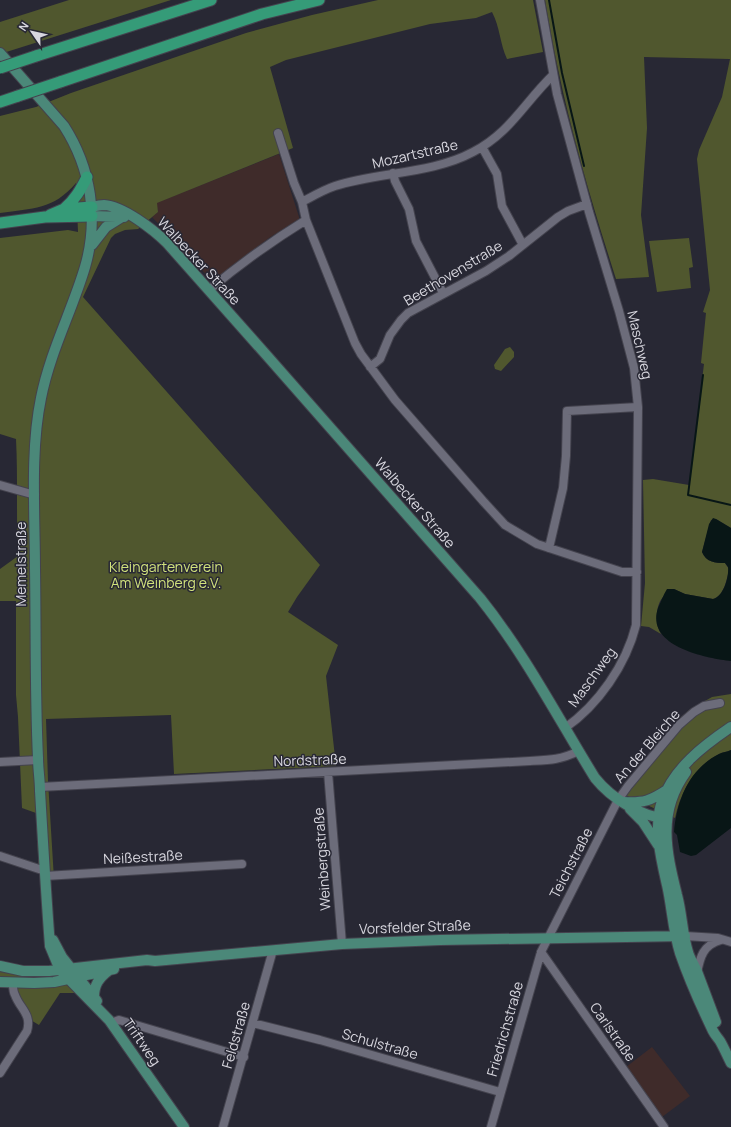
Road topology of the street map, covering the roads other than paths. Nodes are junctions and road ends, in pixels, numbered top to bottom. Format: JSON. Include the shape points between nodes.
{"nodes":[{"id":1,"x":210,"y":0,"type":"edge"},
{"id":2,"x":319,"y":0,"type":"edge"},
{"id":3,"x":540,"y":0,"type":"edge"},
{"id":4,"x":0,"y":53,"type":"edge"},
{"id":5,"x":0,"y":68,"type":"edge"},
{"id":6,"x":553,"y":75,"type":"junction"},
{"id":7,"x":0,"y":102,"type":"edge"},
{"id":8,"x":278,"y":133,"type":"dead end"},
{"id":9,"x":482,"y":147,"type":"junction"},
{"id":10,"x":393,"y":173,"type":"junction"},
{"id":11,"x":87,"y":177,"type":"junction"},
{"id":12,"x":302,"y":202,"type":"junction"},
{"id":13,"x":587,"y":204,"type":"junction"},
{"id":14,"x":64,"y":209,"type":"junction"},
{"id":15,"x":92,"y":211,"type":"junction"},
{"id":16,"x":126,"y":216,"type":"junction"},
{"id":17,"x":44,"y":217,"type":"junction"},
{"id":18,"x":306,"y":220,"type":"junction"},
{"id":19,"x":0,"y":223,"type":"edge"},
{"id":20,"x":522,"y":245,"type":"junction"},
{"id":21,"x":90,"y":248,"type":"junction"},
{"id":22,"x":209,"y":290,"type":"junction"},
{"id":23,"x":443,"y":293,"type":"junction"},
{"id":24,"x":370,"y":367,"type":"junction"},
{"id":25,"x":638,"y":407,"type":"junction"},
{"id":26,"x":0,"y":485,"type":"edge"},
{"id":27,"x":35,"y":495,"type":"junction"},
{"id":28,"x":550,"y":548,"type":"junction"},
{"id":29,"x":637,"y":572,"type":"junction"},
{"id":30,"x":720,"y":703,"type":"dead end"},
{"id":31,"x":731,"y":727,"type":"edge"},
{"id":32,"x":565,"y":728,"type":"junction"},
{"id":33,"x":731,"y":735,"type":"edge"},
{"id":34,"x":579,"y":751,"type":"junction"},
{"id":35,"x":38,"y":760,"type":"junction"},
{"id":36,"x":0,"y":762,"type":"edge"},
{"id":37,"x":328,"y":772,"type":"junction"},
{"id":38,"x":40,"y":787,"type":"junction"},
{"id":39,"x":667,"y":790,"type":"junction"},
{"id":40,"x":620,"y":801,"type":"junction"},
{"id":41,"x":663,"y":818,"type":"junction"},
{"id":42,"x":659,"y":846,"type":"junction"},
{"id":43,"x":0,"y":856,"type":"edge"},
{"id":44,"x":242,"y":864,"type":"dead end"},
{"id":45,"x":45,"y":873,"type":"junction"},
{"id":46,"x":49,"y":929,"type":"junction"},
{"id":47,"x":680,"y":937,"type":"junction"},
{"id":48,"x":547,"y":939,"type":"junction"},
{"id":49,"x":729,"y":941,"type":"edge"},
{"id":50,"x":342,"y":944,"type":"junction"},
{"id":51,"x":50,"y":946,"type":"junction"},
{"id":52,"x":273,"y":950,"type":"junction"},
{"id":53,"x":541,"y":952,"type":"junction"},
{"id":54,"x":155,"y":962,"type":"junction"},
{"id":55,"x":0,"y":966,"type":"edge"},
{"id":56,"x":71,"y":969,"type":"junction"},
{"id":57,"x":60,"y":970,"type":"junction"},
{"id":58,"x":109,"y":970,"type":"junction"},
{"id":59,"x":32,"y":971,"type":"junction"},
{"id":60,"x":697,"y":973,"type":"junction"},
{"id":61,"x":74,"y":979,"type":"junction"},
{"id":62,"x":0,"y":982,"type":"edge"},
{"id":63,"x":13,"y":983,"type":"junction"},
{"id":64,"x":94,"y":997,"type":"junction"},
{"id":65,"x":110,"y":1021,"type":"junction"},
{"id":66,"x":253,"y":1023,"type":"junction"},
{"id":67,"x":721,"y":1042,"type":"junction"},
{"id":68,"x":244,"y":1057,"type":"junction"},
{"id":69,"x":731,"y":1063,"type":"edge"},
{"id":70,"x":0,"y":1073,"type":"edge"},
{"id":71,"x":500,"y":1092,"type":"junction"},
{"id":72,"x":184,"y":1127,"type":"edge"},
{"id":73,"x":223,"y":1127,"type":"edge"},
{"id":74,"x":491,"y":1127,"type":"edge"},
{"id":75,"x":664,"y":1127,"type":"edge"}],
"edges":[{"from":1,"to":5,"type":"highway","bridge":true},
{"from":2,"to":7,"type":"highway","bridge":true,"via":[[262,14]]},
{"from":3,"to":6,"type":"street","name":"Maschweg"},
{"from":4,"to":11,"type":"main road","name":"Memelstraße","via":[[64,126]]},
{"from":6,"to":9,"type":"street","name":"Mozartstraße","via":[[513,122]]},
{"from":6,"to":13,"type":"street","name":"Maschweg"},
{"from":8,"to":12,"type":"street"},
{"from":9,"to":10,"type":"street","name":"Mozartstraße","via":[[454,160]]},
{"from":9,"to":20,"type":"street","via":[[497,174],[502,206]]},
{"from":10,"to":12,"type":"street","name":"Mozartstraße","via":[[335,186]]},
{"from":10,"to":23,"type":"street","via":[[409,209],[416,242]]},
{"from":11,"to":14,"type":"highway","via":[[77,195]]},
{"from":11,"to":15,"type":"main road","name":"Memelstraße"},
{"from":12,"to":18,"type":"street"},
{"from":13,"to":20,"type":"street","name":"Beethovenstraße","via":[[568,211]]},
{"from":13,"to":25,"type":"street","name":"Maschweg","via":[[634,368]]},
{"from":14,"to":15,"type":"highway"},
{"from":14,"to":17,"type":"highway"},
{"from":15,"to":16,"type":"main road","name":"Walbecker Straße","via":[[107,206],[123,210]]},
{"from":15,"to":17,"type":"highway"},
{"from":15,"to":21,"type":"main road","name":"Memelstraße"},
{"from":16,"to":21,"type":"main road","via":[[106,227]]},
{"from":16,"to":22,"type":"main road","name":"Walbecker Straße","via":[[155,231]]},
{"from":17,"to":19,"type":"highway"},
{"from":18,"to":22,"type":"street","via":[[270,242]]},
{"from":18,"to":24,"type":"street","via":[[355,343]]},
{"from":20,"to":23,"type":"street","name":"Beethovenstraße","via":[[486,271]]},
{"from":21,"to":27,"type":"main road","name":"Memelstraße","via":[[44,384],[36,435]]},
{"from":22,"to":32,"type":"main road","name":"Walbecker Straße","via":[[480,598],[501,624]]},
{"from":23,"to":24,"type":"street","name":"Beethovenstraße","via":[[400,320],[390,335],[380,359]]},
{"from":24,"to":28,"type":"street","via":[[394,400],[505,525],[537,544]]},
{"from":25,"to":28,"type":"street","via":[[567,411],[563,488]]},
{"from":25,"to":29,"type":"street","name":"Maschweg"},
{"from":26,"to":27,"type":"street"},
{"from":27,"to":35,"type":"main road","name":"Memelstraße"},
{"from":28,"to":29,"type":"street","via":[[622,572]]},
{"from":29,"to":32,"type":"street","name":"Maschweg","via":[[636,625],[628,650],[594,702]]},
{"from":30,"to":40,"type":"street","name":"An der Bleiche","via":[[699,709],[679,725],[633,780]]},
{"from":31,"to":39,"type":"main road","via":[[684,764]]},
{"from":32,"to":34,"type":"main road","name":"Walbecker Straße"},
{"from":33,"to":41,"type":"main road","via":[[703,755],[685,773]]},
{"from":34,"to":37,"type":"street","name":"Nordstraße","via":[[551,760]]},
{"from":34,"to":40,"type":"main road","name":"Walbecker Straße","via":[[595,778]]},
{"from":35,"to":36,"type":"street"},
{"from":35,"to":38,"type":"main road","name":"Memelstraße"},
{"from":37,"to":38,"type":"street","name":"Nordstraße"},
{"from":37,"to":50,"type":"street","name":"Weinbergstraße"},
{"from":38,"to":45,"type":"main road","name":"Memelstraße"},
{"from":39,"to":40,"type":"main road","via":[[652,800]]},
{"from":39,"to":41,"type":"main road","via":[[660,807]]},
{"from":40,"to":41,"type":"main road","name":"Walbecker Straße"},
{"from":40,"to":42,"type":"main road","via":[[643,822]]},
{"from":40,"to":48,"type":"street","name":"Teichstraße"},
{"from":41,"to":42,"type":"main road"},
{"from":41,"to":47,"type":"main road","via":[[669,862],[680,908]]},
{"from":42,"to":47,"type":"main road"},
{"from":43,"to":45,"type":"street"},
{"from":44,"to":45,"type":"street","name":"Neißestraße"},
{"from":45,"to":46,"type":"main road","name":"Memelstraße"},
{"from":46,"to":51,"type":"main road","name":"Memelstraße"},
{"from":46,"to":56,"type":"main road","name":"Memelstraße","via":[[56,947]]},
{"from":47,"to":48,"type":"main road","name":"Vorsfelder Straße"},
{"from":47,"to":49,"type":"street"},
{"from":47,"to":60,"type":"main road"},
{"from":47,"to":67,"type":"main road","via":[[688,974]]},
{"from":48,"to":50,"type":"main road","name":"Vorsfelder Straße"},
{"from":48,"to":53,"type":"street","name":"Friedrichstraße"},
{"from":49,"to":60,"type":"street","via":[[711,943],[702,952]]},
{"from":50,"to":52,"type":"main road","name":"Vorsfelder Straße"},
{"from":51,"to":57,"type":"main road","name":"Memelstraße"},
{"from":51,"to":59,"type":"main road","via":[[46,961]]},
{"from":52,"to":54,"type":"main road","name":"Vorsfelder Straße"},
{"from":52,"to":66,"type":"street","name":"Feldstraße"},
{"from":53,"to":71,"type":"street","name":"Friedrichstraße"},
{"from":53,"to":75,"type":"street","name":"Carlstraße"},
{"from":54,"to":56,"type":"main road","name":"Vorsfelder Straße","via":[[147,960]]},
{"from":54,"to":58,"type":"main road","name":"Vorsfelder Straße"},
{"from":55,"to":59,"type":"main road","name":"Vorsfelder Straße"},
{"from":56,"to":57,"type":"main road","name":"Vorsfelder Straße"},
{"from":56,"to":61,"type":"main road","name":"Memelstraße"},
{"from":57,"to":59,"type":"main road","name":"Vorsfelder Straße"},
{"from":57,"to":61,"type":"main road","name":"Memelstraße"},
{"from":58,"to":61,"type":"main road","name":"Vorsfelder Straße"},
{"from":58,"to":64,"type":"main road","via":[[96,984]]},
{"from":60,"to":67,"type":"main road","via":[[719,1030]]},
{"from":61,"to":63,"type":"main road","name":"Vorsfelder Straße"},
{"from":61,"to":64,"type":"main road","name":"Memelstraße"},
{"from":61,"to":65,"type":"main road","name":"Triftweg"},
{"from":62,"to":63,"type":"main road","name":"Vorsfelder Straße"},
{"from":63,"to":70,"type":"street","via":[[14,995],[29,1024]]},
{"from":64,"to":65,"type":"main road","name":"Memelstraße"},
{"from":65,"to":68,"type":"street","via":[[119,1020]]},
{"from":65,"to":72,"type":"main road","name":"Triftweg"},
{"from":66,"to":68,"type":"street","name":"Feldstraße"},
{"from":66,"to":71,"type":"street","name":"Schulstraße"},
{"from":67,"to":69,"type":"main road"},
{"from":68,"to":73,"type":"street","name":"Feldstraße"},
{"from":71,"to":74,"type":"street","name":"Friedrichstraße"}]}
